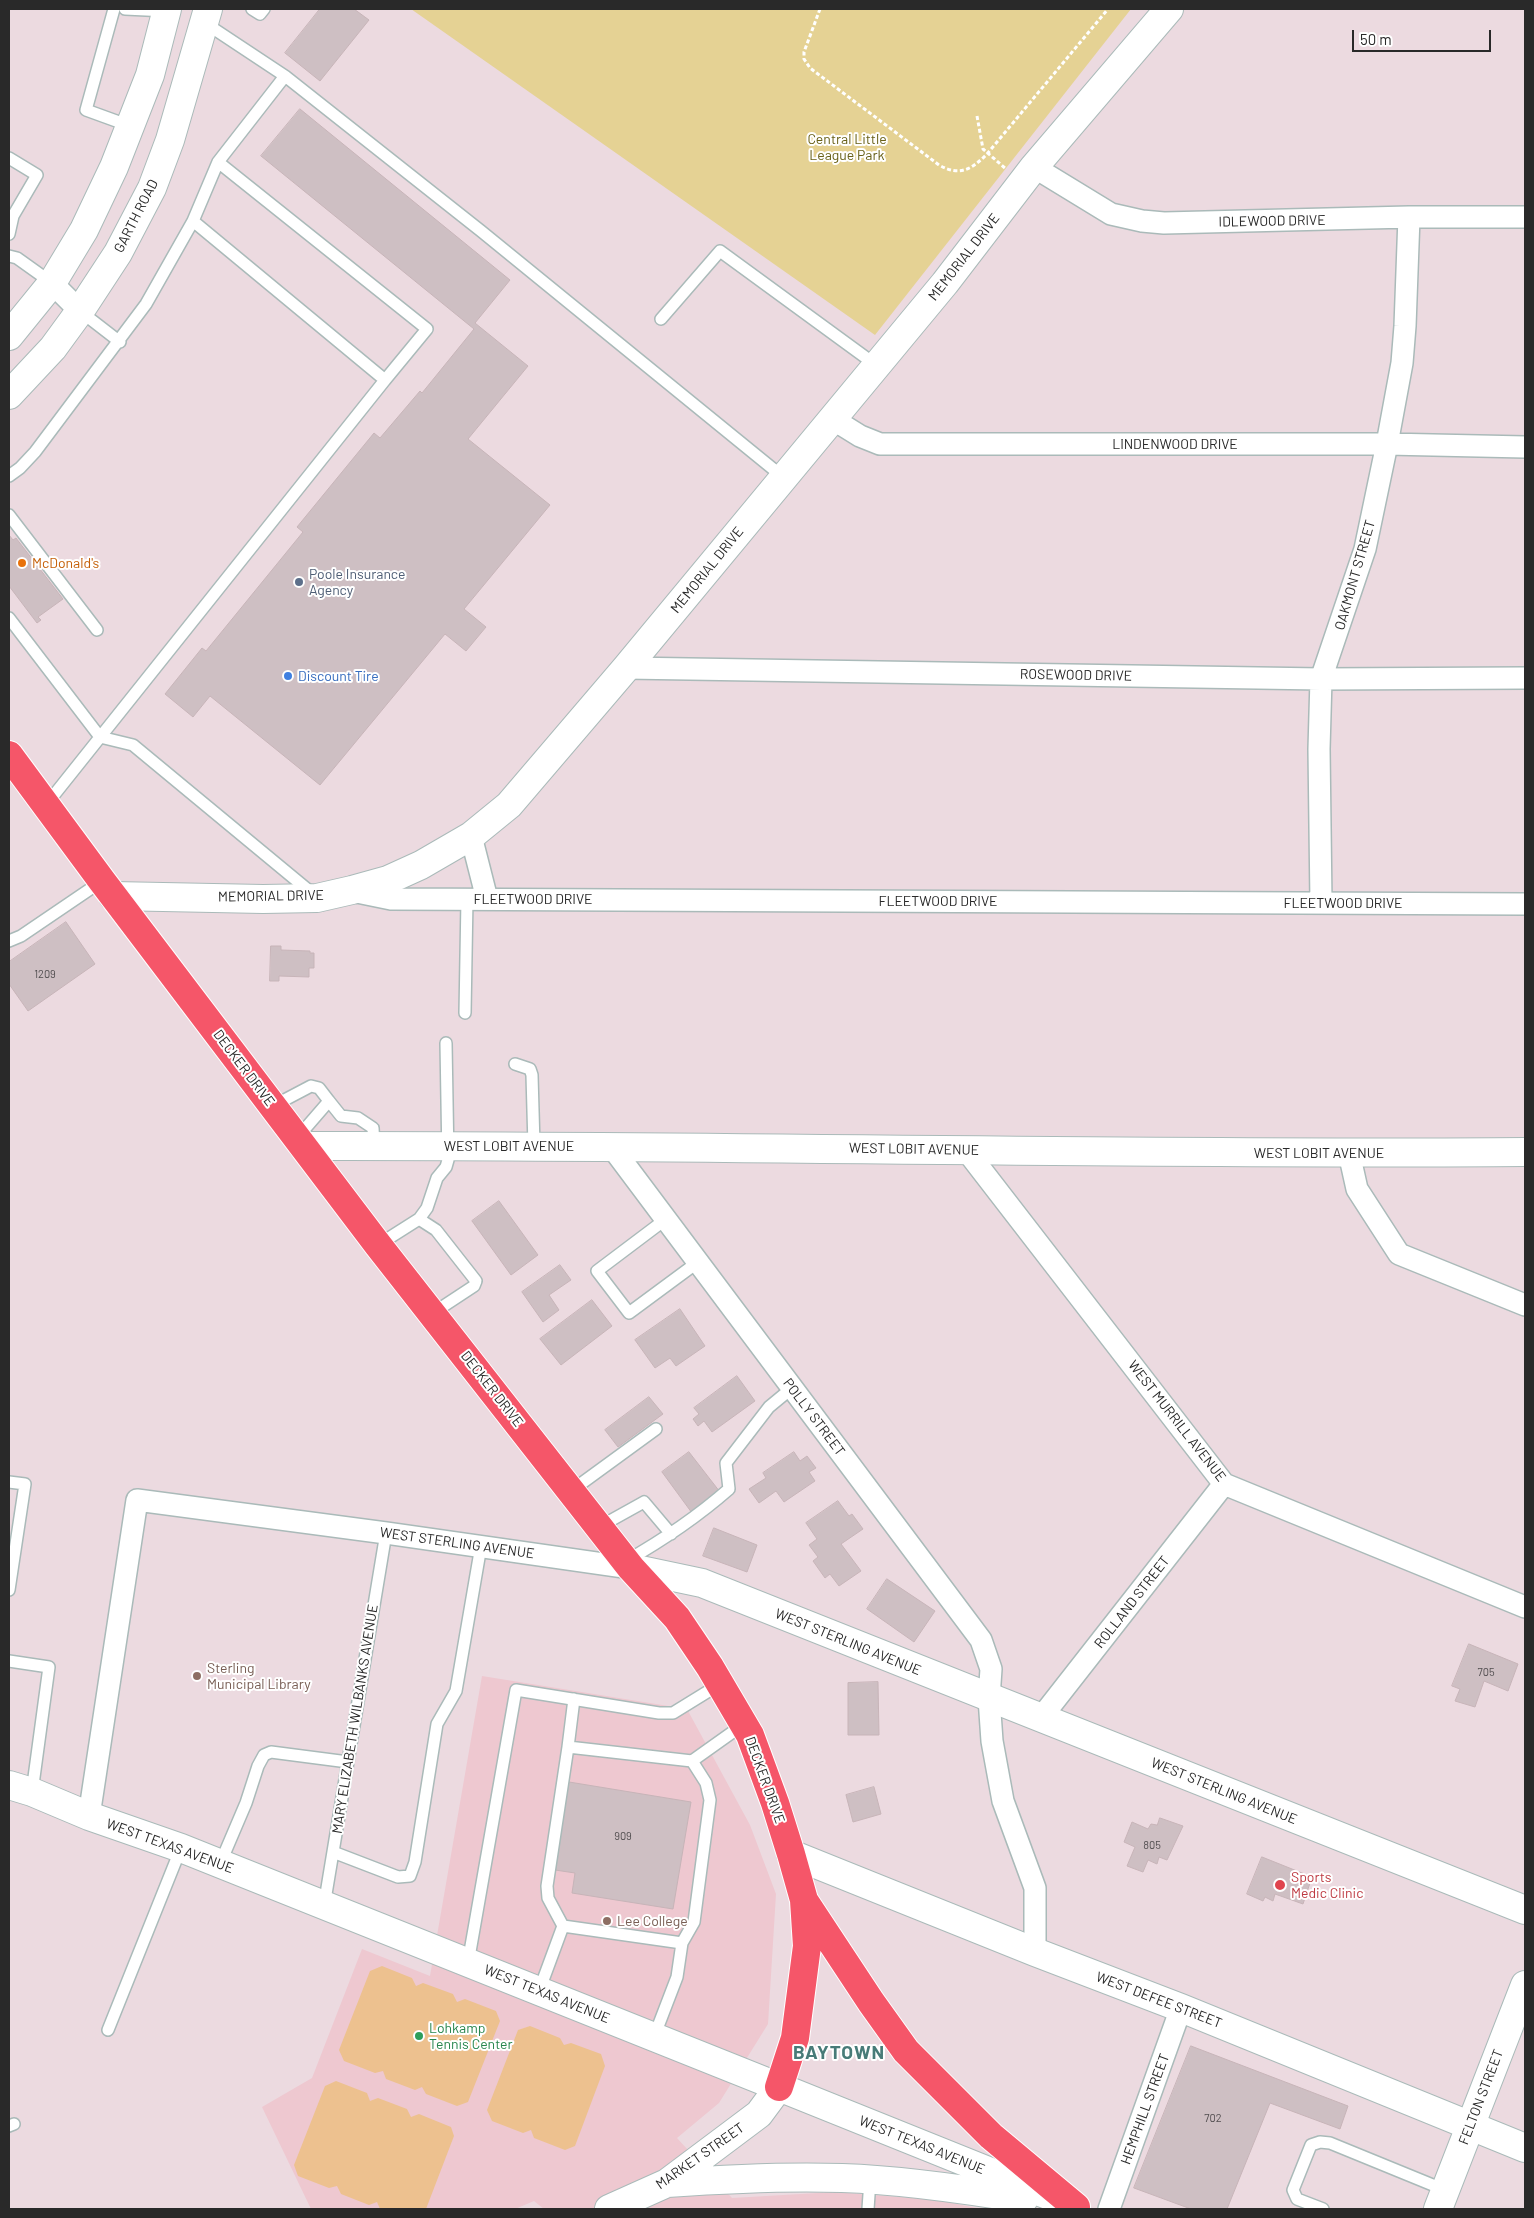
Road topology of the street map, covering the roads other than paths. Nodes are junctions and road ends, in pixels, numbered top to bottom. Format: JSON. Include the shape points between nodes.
{"nodes":[{"id":1,"x":114,"y":9,"type":"edge"},
{"id":2,"x":125,"y":9,"type":"edge"},
{"id":3,"x":252,"y":9,"type":"edge"},
{"id":4,"x":264,"y":9,"type":"edge"},
{"id":5,"x":167,"y":10,"type":"edge"},
{"id":6,"x":1162,"y":11,"type":"edge"},
{"id":7,"x":206,"y":15,"type":"edge"},
{"id":8,"x":286,"y":76,"type":"junction"},
{"id":9,"x":130,"y":126,"type":"junction"},
{"id":10,"x":170,"y":140,"type":"junction"},
{"id":11,"x":9,"y":158,"type":"edge"},
{"id":12,"x":218,"y":162,"type":"junction"},
{"id":13,"x":1028,"y":174,"type":"junction"},
{"id":14,"x":11,"y":215,"type":"edge"},
{"id":15,"x":1409,"y":217,"type":"junction"},
{"id":16,"x":1525,"y":218,"type":"edge"},
{"id":17,"x":193,"y":221,"type":"junction"},
{"id":18,"x":9,"y":234,"type":"edge"},
{"id":19,"x":9,"y":256,"type":"edge"},
{"id":20,"x":52,"y":283,"type":"junction"},
{"id":21,"x":80,"y":310,"type":"junction"},
{"id":22,"x":661,"y":318,"type":"dead end"},
{"id":23,"x":9,"y":336,"type":"edge"},
{"id":24,"x":120,"y":342,"type":"junction"},
{"id":25,"x":876,"y":365,"type":"junction"},
{"id":26,"x":385,"y":380,"type":"junction"},
{"id":27,"x":9,"y":395,"type":"edge"},
{"id":28,"x":831,"y":418,"type":"junction"},
{"id":29,"x":1387,"y":444,"type":"junction"},
{"id":30,"x":1525,"y":447,"type":"edge"},
{"id":31,"x":9,"y":476,"type":"edge"},
{"id":32,"x":783,"y":476,"type":"junction"},
{"id":33,"x":9,"y":515,"type":"edge"},
{"id":34,"x":9,"y":618,"type":"edge"},
{"id":35,"x":97,"y":630,"type":"dead end"},
{"id":36,"x":626,"y":668,"type":"junction"},
{"id":37,"x":1525,"y":678,"type":"edge"},
{"id":38,"x":1322,"y":679,"type":"junction"},
{"id":39,"x":100,"y":737,"type":"junction"},
{"id":40,"x":10,"y":761,"type":"edge"},
{"id":41,"x":46,"y":805,"type":"junction"},
{"id":42,"x":472,"y":836,"type":"junction"},
{"id":43,"x":108,"y":889,"type":"junction"},
{"id":44,"x":352,"y":890,"type":"junction"},
{"id":45,"x":317,"y":898,"type":"junction"},
{"id":46,"x":477,"y":899,"type":"junction"},
{"id":47,"x":1321,"y":903,"type":"junction"},
{"id":48,"x":1525,"y":904,"type":"edge"},
{"id":49,"x":9,"y":941,"type":"edge"},
{"id":50,"x":465,"y":1013,"type":"dead end"},
{"id":51,"x":446,"y":1042,"type":"dead end"},
{"id":52,"x":515,"y":1064,"type":"dead end"},
{"id":53,"x":329,"y":1101,"type":"junction"},
{"id":54,"x":273,"y":1106,"type":"junction"},
{"id":55,"x":300,"y":1142,"type":"junction"},
{"id":56,"x":374,"y":1146,"type":"junction"},
{"id":57,"x":446,"y":1146,"type":"junction"},
{"id":58,"x":534,"y":1146,"type":"junction"},
{"id":59,"x":611,"y":1146,"type":"junction"},
{"id":60,"x":966,"y":1150,"type":"junction"},
{"id":61,"x":1525,"y":1152,"type":"edge"},
{"id":62,"x":1349,"y":1153,"type":"junction"},
{"id":63,"x":419,"y":1220,"type":"junction"},
{"id":64,"x":666,"y":1220,"type":"junction"},
{"id":65,"x":378,"y":1244,"type":"junction"},
{"id":66,"x":698,"y":1262,"type":"junction"},
{"id":67,"x":1525,"y":1305,"type":"edge"},
{"id":68,"x":433,"y":1313,"type":"junction"},
{"id":69,"x":792,"y":1388,"type":"junction"},
{"id":70,"x":656,"y":1429,"type":"dead end"},
{"id":71,"x":9,"y":1482,"type":"edge"},
{"id":72,"x":1224,"y":1484,"type":"junction"},
{"id":73,"x":571,"y":1491,"type":"junction"},
{"id":74,"x":599,"y":1527,"type":"junction"},
{"id":75,"x":386,"y":1532,"type":"junction"},
{"id":76,"x":672,"y":1534,"type":"junction"},
{"id":77,"x":480,"y":1546,"type":"junction"},
{"id":78,"x":628,"y":1565,"type":"junction"},
{"id":79,"x":9,"y":1590,"type":"edge"},
{"id":80,"x":1525,"y":1607,"type":"edge"},
{"id":81,"x":9,"y":1661,"type":"edge"},
{"id":82,"x":720,"y":1684,"type":"junction"},
{"id":83,"x":574,"y":1698,"type":"junction"},
{"id":84,"x":989,"y":1698,"type":"junction"},
{"id":85,"x":1040,"y":1719,"type":"junction"},
{"id":86,"x":744,"y":1724,"type":"junction"},
{"id":87,"x":568,"y":1747,"type":"junction"},
{"id":88,"x":692,"y":1761,"type":"junction"},
{"id":89,"x":348,"y":1762,"type":"junction"},
{"id":90,"x":20,"y":1788,"type":"edge"},
{"id":91,"x":89,"y":1816,"type":"junction"},
{"id":92,"x":181,"y":1848,"type":"junction"},
{"id":93,"x":333,"y":1852,"type":"junction"},
{"id":94,"x":792,"y":1854,"type":"junction"},
{"id":95,"x":220,"y":1864,"type":"junction"},
{"id":96,"x":804,"y":1900,"type":"junction"},
{"id":97,"x":324,"y":1906,"type":"junction"},
{"id":98,"x":1525,"y":1910,"type":"edge"},
{"id":99,"x":563,"y":1926,"type":"junction"},
{"id":100,"x":682,"y":1943,"type":"junction"},
{"id":101,"x":1035,"y":1952,"type":"junction"},
{"id":102,"x":468,"y":1963,"type":"junction"},
{"id":103,"x":1525,"y":1985,"type":"edge"},
{"id":104,"x":540,"y":1991,"type":"junction"},
{"id":105,"x":1182,"y":2008,"type":"junction"},
{"id":106,"x":108,"y":2030,"type":"dead end"},
{"id":107,"x":654,"y":2037,"type":"junction"},
{"id":108,"x":779,"y":2087,"type":"junction"},
{"id":109,"x":1469,"y":2125,"type":"junction"},
{"id":110,"x":1525,"y":2148,"type":"edge"},
{"id":111,"x":870,"y":2180,"type":"junction"},
{"id":112,"x":667,"y":2183,"type":"junction"},
{"id":113,"x":1441,"y":2200,"type":"edge"},
{"id":114,"x":1079,"y":2208,"type":"edge"},
{"id":115,"x":609,"y":2209,"type":"edge"},
{"id":116,"x":868,"y":2209,"type":"edge"},
{"id":117,"x":1109,"y":2209,"type":"edge"},
{"id":118,"x":1323,"y":2209,"type":"edge"}],
"edges":[{"from":1,"to":9,"type":"lane","via":[[86,110]]},
{"from":2,"to":5,"type":"lane"},
{"from":3,"to":4,"type":"lane","via":[[260,14]]},
{"from":5,"to":9,"type":"street","via":[[150,75]]},
{"from":6,"to":13,"type":"street","name":"MEMORIAL DRIVE"},
{"from":7,"to":8,"type":"lane"},
{"from":7,"to":10,"type":"street","name":"GARTH ROAD"},
{"from":8,"to":12,"type":"lane"},
{"from":8,"to":32,"type":"lane"},
{"from":9,"to":10,"type":"street"},
{"from":9,"to":20,"type":"street","via":[[84,230]]},
{"from":10,"to":21,"type":"street","name":"GARTH ROAD","via":[[152,188],[118,253]]},
{"from":11,"to":14,"type":"lane","via":[[37,175]]},
{"from":12,"to":17,"type":"lane"},
{"from":12,"to":26,"type":"lane","via":[[427,329]]},
{"from":13,"to":15,"type":"street","name":"IDLEWOOD DRIVE","via":[[1111,214],[1142,221]]},
{"from":13,"to":25,"type":"street","name":"MEMORIAL DRIVE","via":[[945,283]]},
{"from":14,"to":18,"type":"lane"},
{"from":15,"to":16,"type":"street","name":"IDLEWOOD DRIVE"},
{"from":15,"to":29,"type":"street","name":"OAKMONT STREET","via":[[1402,363]]},
{"from":17,"to":24,"type":"lane","via":[[146,304]]},
{"from":17,"to":26,"type":"lane"},
{"from":19,"to":20,"type":"lane","via":[[17,258]]},
{"from":20,"to":21,"type":"street"},
{"from":20,"to":23,"type":"street"},
{"from":21,"to":24,"type":"lane"},
{"from":21,"to":27,"type":"street","name":"GARTH ROAD","via":[[53,348]]},
{"from":22,"to":25,"type":"lane","via":[[720,251]]},
{"from":24,"to":31,"type":"lane","via":[[35,452]]},
{"from":25,"to":28,"type":"street","name":"MEMORIAL DRIVE"},
{"from":26,"to":39,"type":"lane"},
{"from":28,"to":29,"type":"street","name":"LINDENWOOD DRIVE","via":[[880,444]]},
{"from":28,"to":32,"type":"street","name":"MEMORIAL DRIVE"},
{"from":29,"to":30,"type":"street","name":"LINDENWOOD DRIVE"},
{"from":29,"to":38,"type":"street","name":"OAKMONT STREET","via":[[1365,549]]},
{"from":32,"to":36,"type":"street","name":"MEMORIAL DRIVE"},
{"from":33,"to":35,"type":"lane"},
{"from":34,"to":39,"type":"lane"},
{"from":36,"to":38,"type":"street","name":"ROSEWOOD DRIVE"},
{"from":36,"to":42,"type":"street","name":"MEMORIAL DRIVE","via":[[509,805]]},
{"from":37,"to":38,"type":"street","name":"ROSEWOOD DRIVE"},
{"from":38,"to":47,"type":"street","name":"OAKMONT STREET"},
{"from":39,"to":41,"type":"lane"},
{"from":39,"to":45,"type":"lane","via":[[133,744]]},
{"from":40,"to":41,"type":"main road","name":"DECKER DRIVE"},
{"from":41,"to":43,"type":"main road","name":"DECKER DRIVE"},
{"from":42,"to":44,"type":"street","name":"MEMORIAL DRIVE","via":[[396,877]]},
{"from":42,"to":46,"type":"street"},
{"from":43,"to":45,"type":"street","name":"MEMORIAL DRIVE","via":[[263,899]]},
{"from":43,"to":49,"type":"lane"},
{"from":43,"to":54,"type":"main road","name":"DECKER DRIVE"},
{"from":44,"to":45,"type":"street","name":"MEMORIAL DRIVE"},
{"from":44,"to":46,"type":"street","name":"FLEETWOOD DRIVE","via":[[390,899]]},
{"from":46,"to":47,"type":"street","name":"FLEETWOOD DRIVE"},
{"from":46,"to":50,"type":"lane"},
{"from":47,"to":48,"type":"street","name":"FLEETWOOD DRIVE"},
{"from":51,"to":57,"type":"lane"},
{"from":52,"to":58,"type":"lane","via":[[530,1069],[532,1075]]},
{"from":53,"to":54,"type":"lane","via":[[319,1088],[312,1086]]},
{"from":53,"to":55,"type":"lane"},
{"from":53,"to":56,"type":"lane","via":[[341,1116],[358,1118],[373,1128]]},
{"from":54,"to":55,"type":"main road","name":"DECKER DRIVE"},
{"from":55,"to":56,"type":"street","name":"WEST LOBIT AVENUE"},
{"from":55,"to":65,"type":"main road","name":"DECKER DRIVE"},
{"from":56,"to":57,"type":"street","name":"WEST LOBIT AVENUE"},
{"from":57,"to":58,"type":"street","name":"WEST LOBIT AVENUE"},
{"from":57,"to":63,"type":"lane","via":[[446,1167],[437,1178],[427,1208]]},
{"from":58,"to":59,"type":"street","name":"WEST LOBIT AVENUE"},
{"from":59,"to":60,"type":"street","name":"WEST LOBIT AVENUE"},
{"from":59,"to":64,"type":"street","name":"POLLY STREET"},
{"from":60,"to":62,"type":"street","name":"WEST LOBIT AVENUE"},
{"from":60,"to":72,"type":"street","name":"WEST MURRILL AVENUE"},
{"from":61,"to":62,"type":"street","name":"WEST LOBIT AVENUE"},
{"from":62,"to":67,"type":"street","via":[[1357,1190],[1399,1254]]},
{"from":63,"to":65,"type":"lane"},
{"from":63,"to":68,"type":"lane","via":[[436,1230],[476,1281],[474,1286]]},
{"from":64,"to":66,"type":"street","name":"POLLY STREET"},
{"from":64,"to":66,"type":"lane","via":[[597,1271],[629,1313]]},
{"from":65,"to":68,"type":"main road","name":"DECKER DRIVE"},
{"from":66,"to":69,"type":"street","name":"POLLY STREET"},
{"from":68,"to":73,"type":"main road","name":"DECKER DRIVE"},
{"from":69,"to":76,"type":"lane","via":[[769,1407],[726,1463],[729,1489]]},
{"from":69,"to":84,"type":"street","name":"POLLY STREET","via":[[981,1640],[991,1669]]},
{"from":70,"to":73,"type":"lane"},
{"from":71,"to":79,"type":"lane","via":[[25,1484]]},
{"from":72,"to":80,"type":"street","name":"WEST MURRILL AVENUE"},
{"from":72,"to":85,"type":"street","name":"ROLLAND STREET"},
{"from":73,"to":74,"type":"main road","name":"DECKER DRIVE"},
{"from":74,"to":76,"type":"lane","via":[[644,1502]]},
{"from":74,"to":78,"type":"main road","name":"DECKER DRIVE"},
{"from":75,"to":77,"type":"street","name":"WEST STERLING AVENUE"},
{"from":75,"to":89,"type":"lane","name":"MARY ELIZABETH WILBANKS AVENUE"},
{"from":75,"to":91,"type":"street","name":"WEST STERLING AVENUE","via":[[137,1500]]},
{"from":76,"to":78,"type":"lane"},
{"from":77,"to":78,"type":"street","name":"WEST STERLING AVENUE"},
{"from":77,"to":93,"type":"lane","via":[[456,1691],[437,1724],[410,1876],[398,1877]]},
{"from":78,"to":82,"type":"main road","name":"DECKER DRIVE","via":[[677,1618]]},
{"from":78,"to":84,"type":"street","name":"WEST STERLING AVENUE","via":[[702,1584]]},
{"from":81,"to":90,"type":"lane","via":[[49,1667]]},
{"from":82,"to":83,"type":"lane","via":[[673,1713]]},
{"from":82,"to":86,"type":"main road","name":"DECKER DRIVE"},
{"from":83,"to":87,"type":"lane"},
{"from":83,"to":102,"type":"lane","via":[[516,1690]]},
{"from":84,"to":85,"type":"street","name":"WEST STERLING AVENUE"},
{"from":84,"to":101,"type":"street","name":"POLLY STREET","via":[[992,1741],[1003,1801],[1036,1888]]},
{"from":85,"to":98,"type":"street","name":"WEST STERLING AVENUE"},
{"from":86,"to":88,"type":"lane"},
{"from":86,"to":94,"type":"main road","name":"DECKER DRIVE","via":[[776,1803]]},
{"from":87,"to":88,"type":"lane"},
{"from":87,"to":99,"type":"lane","via":[[547,1886],[548,1898]]},
{"from":88,"to":100,"type":"lane","via":[[706,1783],[710,1800],[694,1922]]},
{"from":89,"to":93,"type":"lane","name":"MARY ELIZABETH WILBANKS AVENUE"},
{"from":89,"to":95,"type":"lane","via":[[271,1752],[264,1755]]},
{"from":90,"to":91,"type":"street","name":"WEST TEXAS AVENUE"},
{"from":91,"to":92,"type":"street","name":"WEST TEXAS AVENUE"},
{"from":92,"to":95,"type":"street","name":"WEST TEXAS AVENUE"},
{"from":92,"to":106,"type":"lane"},
{"from":93,"to":97,"type":"lane","name":"MARY ELIZABETH WILBANKS AVENUE"},
{"from":94,"to":96,"type":"main road","name":"DECKER DRIVE"},
{"from":94,"to":101,"type":"street","name":"WEST DEFEE STREET"},
{"from":95,"to":97,"type":"street","name":"WEST TEXAS AVENUE"},
{"from":96,"to":108,"type":"main road","name":"DECKER DRIVE","via":[[807,1946],[795,2038]]},
{"from":96,"to":114,"type":"main road","via":[[906,2051],[992,2136]]},
{"from":97,"to":102,"type":"street","name":"WEST TEXAS AVENUE"},
{"from":99,"to":100,"type":"lane"},
{"from":99,"to":104,"type":"lane"},
{"from":100,"to":107,"type":"lane","via":[[677,1977]]},
{"from":101,"to":105,"type":"street","name":"WEST DEFEE STREET"},
{"from":102,"to":104,"type":"street","name":"WEST TEXAS AVENUE"},
{"from":103,"to":109,"type":"street","name":"FELTON STREET"},
{"from":104,"to":107,"type":"street","name":"WEST TEXAS AVENUE"},
{"from":105,"to":109,"type":"street","name":"WEST DEFEE STREET"},
{"from":105,"to":117,"type":"street","name":"HEMPHILL STREET"},
{"from":107,"to":108,"type":"street","name":"WEST TEXAS AVENUE"},
{"from":108,"to":112,"type":"street","name":"MARKET STREET","via":[[759,2114]]},
{"from":108,"to":114,"type":"street","name":"WEST TEXAS AVENUE"},
{"from":109,"to":110,"type":"street","name":"WEST DEFEE STREET"},
{"from":109,"to":113,"type":"street","name":"FELTON STREET"},
{"from":111,"to":112,"type":"street","via":[[785,2177]]},
{"from":111,"to":114,"type":"street","via":[[956,2188]]},
{"from":111,"to":116,"type":"lane"},
{"from":112,"to":115,"type":"street","name":"MARKET STREET"},
{"from":113,"to":118,"type":"lane","via":[[1330,2143],[1320,2142],[1311,2145],[1293,2190],[1297,2198]]}]}
